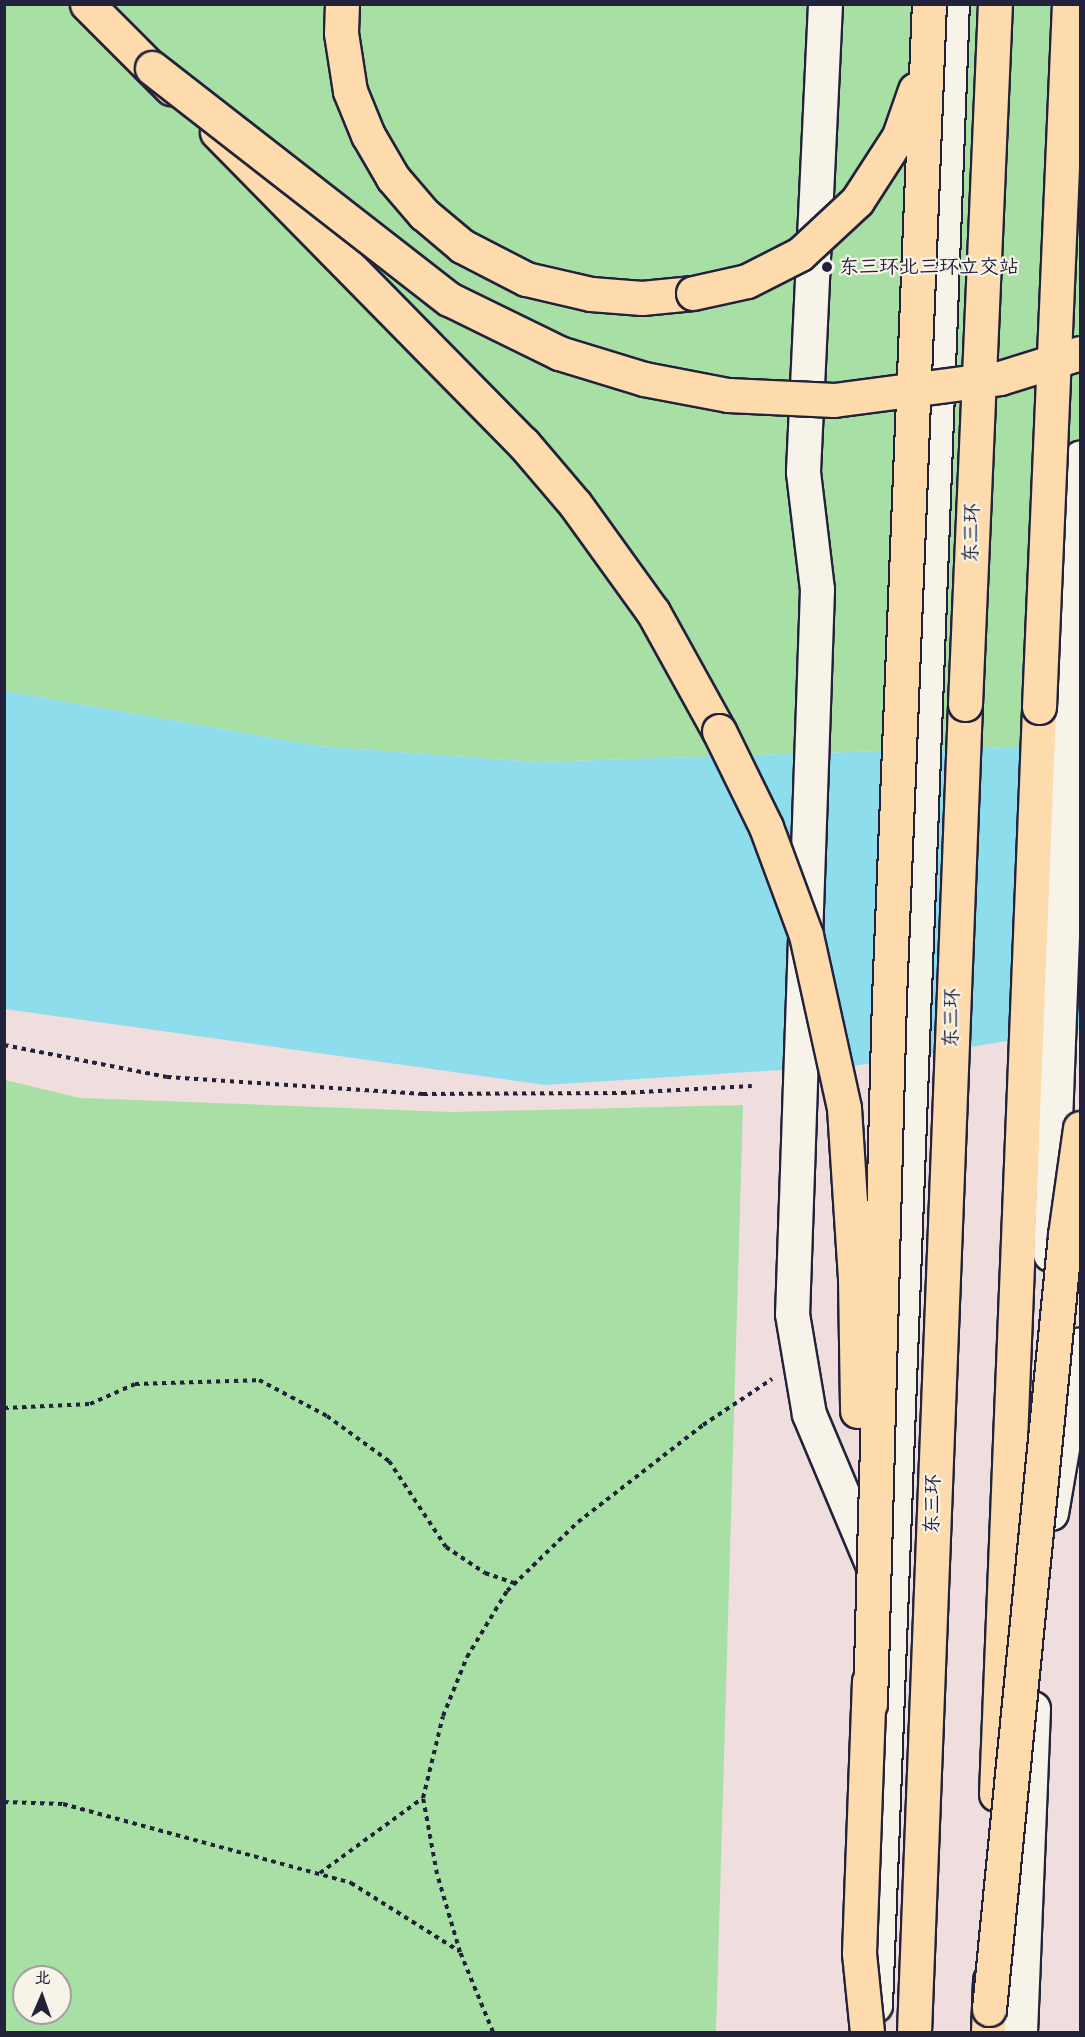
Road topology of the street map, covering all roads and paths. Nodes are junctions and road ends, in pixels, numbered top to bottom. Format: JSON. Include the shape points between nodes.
{"nodes":[{"id":1,"x":87,"y":4,"type":"edge"},
{"id":2,"x":342,"y":4,"type":"edge"},
{"id":3,"x":825,"y":4,"type":"edge"},
{"id":4,"x":929,"y":4,"type":"edge"},
{"id":5,"x":952,"y":4,"type":"edge"},
{"id":6,"x":995,"y":4,"type":"edge"},
{"id":7,"x":1070,"y":4,"type":"edge"},
{"id":8,"x":927,"y":52,"type":"junction"},
{"id":9,"x":152,"y":68,"type":"junction"},
{"id":10,"x":1080,"y":353,"type":"edge"},
{"id":11,"x":1080,"y":458,"type":"edge"},
{"id":12,"x":4,"y":1045,"type":"edge"},
{"id":13,"x":752,"y":1086,"type":"dead end"},
{"id":14,"x":1080,"y":1128,"type":"edge"},
{"id":15,"x":1080,"y":1344,"type":"edge"},
{"id":16,"x":800,"y":1360,"type":"junction"},
{"id":17,"x":4,"y":1408,"type":"edge"},
{"id":18,"x":514,"y":1583,"type":"junction"},
{"id":19,"x":1037,"y":1592,"type":"junction"},
{"id":20,"x":890,"y":1608,"type":"junction"},
{"id":21,"x":870,"y":1704,"type":"junction"},
{"id":22,"x":423,"y":1798,"type":"junction"},
{"id":23,"x":4,"y":1802,"type":"edge"},
{"id":24,"x":320,"y":1874,"type":"junction"},
{"id":25,"x":460,"y":1952,"type":"junction"},
{"id":26,"x":988,"y":2021,"type":"edge"},
{"id":27,"x":493,"y":2032,"type":"edge"},
{"id":28,"x":867,"y":2032,"type":"edge"},
{"id":29,"x":874,"y":2032,"type":"edge"},
{"id":30,"x":914,"y":2032,"type":"edge"},
{"id":31,"x":1020,"y":2032,"type":"edge"}],
"edges":[{"from":1,"to":9,"type":"highway"},
{"from":2,"to":8,"type":"highway","bridge":true,"via":[[340,33],[350,91],[393,178],[424,214],[462,246],[526,279],[591,294],[642,298],[747,281],[800,254],[857,201],[899,136]]},
{"from":3,"to":16,"type":"main road","bridge":true,"via":[[803,472],[817,589],[792,1314]]},
{"from":4,"to":8,"type":"highway","bridge":true},
{"from":5,"to":20,"type":"main road"},
{"from":6,"to":30,"type":"highway","name":"东三环","bridge":true},
{"from":7,"to":26,"type":"highway","bridge":true},
{"from":8,"to":21,"type":"highway","bridge":true,"via":[[889,998]]},
{"from":9,"to":10,"type":"highway","bridge":true,"via":[[449,299],[570,356],[644,378],[728,395],[834,400],[1000,378]]},
{"from":9,"to":21,"type":"highway","bridge":true,"via":[[455,373],[575,504],[653,612],[766,827],[806,935],[844,1107],[855,1278],[857,1456]]},
{"from":11,"to":19,"type":"main road"},
{"from":12,"to":13,"type":"path","via":[[167,1077],[423,1094],[622,1093]]},
{"from":14,"to":26,"type":"highway","bridge":true,"via":[[1065,1236]]},
{"from":15,"to":19,"type":"main road"},
{"from":16,"to":18,"type":"path","via":[[702,1425],[578,1522]]},
{"from":16,"to":20,"type":"main road","via":[[809,1414]]},
{"from":17,"to":18,"type":"path","via":[[90,1404],[135,1384],[259,1380],[327,1416],[388,1461],[446,1547],[485,1573]]},
{"from":18,"to":22,"type":"path","via":[[467,1658],[443,1716]]},
{"from":19,"to":31,"type":"main road"},
{"from":20,"to":29,"type":"main road"},
{"from":21,"to":28,"type":"highway","bridge":true,"via":[[859,1953]]},
{"from":22,"to":24,"type":"path"},
{"from":22,"to":25,"type":"path","via":[[437,1874]]},
{"from":23,"to":24,"type":"path","via":[[63,1804]]},
{"from":24,"to":25,"type":"path","via":[[351,1883]]},
{"from":25,"to":27,"type":"path"}]}
